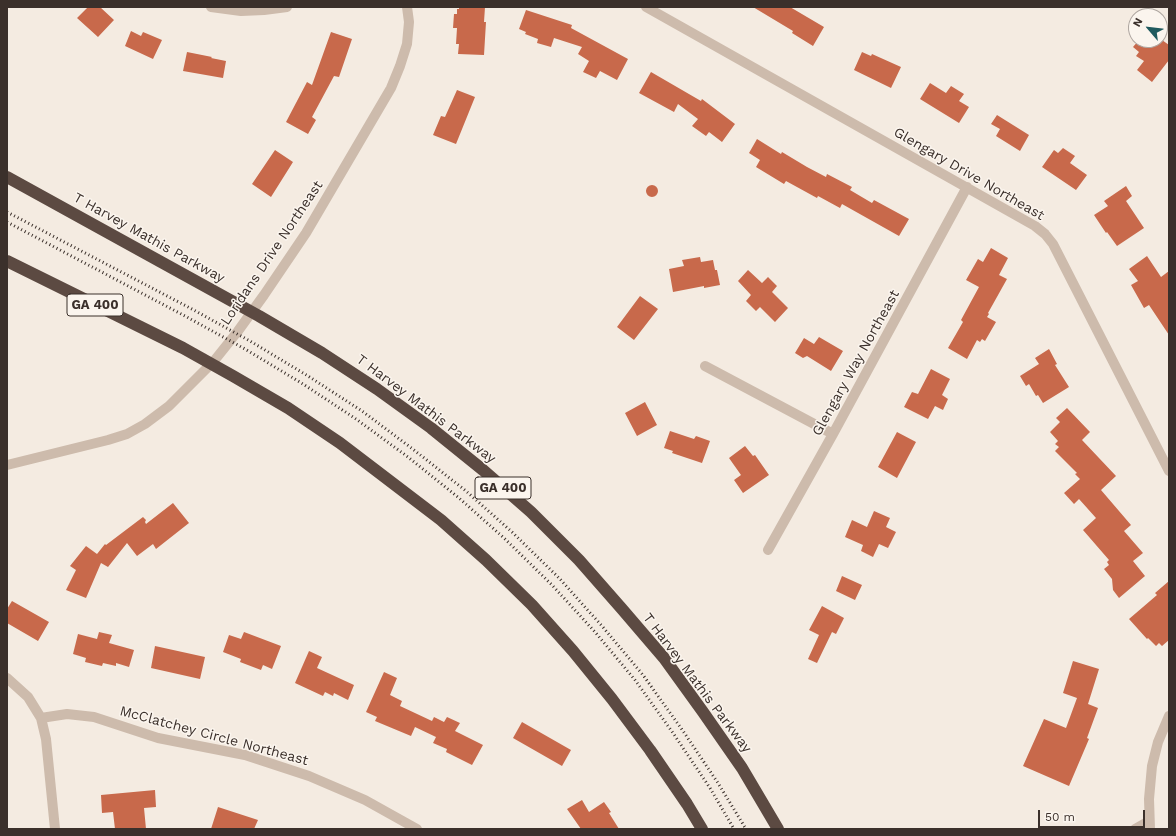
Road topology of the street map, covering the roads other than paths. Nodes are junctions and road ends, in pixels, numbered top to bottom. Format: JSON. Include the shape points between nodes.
{"nodes":[{"id":1,"x":211,"y":7,"type":"edge"},
{"id":2,"x":287,"y":7,"type":"edge"},
{"id":3,"x":407,"y":7,"type":"edge"},
{"id":4,"x":646,"y":7,"type":"edge"},
{"id":5,"x":7,"y":177,"type":"edge"},
{"id":6,"x":967,"y":187,"type":"junction"},
{"id":7,"x":7,"y":262,"type":"edge"},
{"id":8,"x":705,"y":366,"type":"dead end"},
{"id":9,"x":833,"y":434,"type":"junction"},
{"id":10,"x":7,"y":465,"type":"edge"},
{"id":11,"x":1169,"y":471,"type":"edge"},
{"id":12,"x":768,"y":550,"type":"dead end"},
{"id":13,"x":7,"y":678,"type":"edge"},
{"id":14,"x":1169,"y":716,"type":"edge"},
{"id":15,"x":41,"y":718,"type":"junction"},
{"id":16,"x":776,"y":825,"type":"edge"},
{"id":17,"x":1150,"y":825,"type":"edge"},
{"id":18,"x":56,"y":829,"type":"edge"},
{"id":19,"x":417,"y":829,"type":"edge"},
{"id":20,"x":702,"y":829,"type":"edge"},
{"id":21,"x":1135,"y":829,"type":"edge"}],
"edges":[{"from":1,"to":2,"type":"street","via":[[241,11]]},
{"from":3,"to":10,"type":"street","name":"Loridans Drive Northeast","via":[[407,44],[391,88],[306,233],[264,295],[214,361],[169,406],[146,424],[127,434]]},
{"from":4,"to":6,"type":"street","name":"Glengary Drive Northeast"},
{"from":5,"to":16,"type":"highway","name":"T Harvey Mathis Parkway","number":"GA 400","via":[[322,353],[431,428],[483,470],[531,512],[579,560],[659,653],[742,768]]},
{"from":6,"to":9,"type":"street","name":"Glengary Way Northeast"},
{"from":6,"to":11,"type":"street","name":"Glengary Drive Northeast","via":[[1035,226],[1053,244]]},
{"from":7,"to":20,"type":"highway","number":"GA 400","via":[[183,348],[288,408],[340,442],[441,520],[532,605],[573,651],[645,744]]},
{"from":8,"to":9,"type":"street"},
{"from":9,"to":12,"type":"street","name":"Glengary Way Northeast"},
{"from":13,"to":15,"type":"street","via":[[28,697]]},
{"from":14,"to":17,"type":"street","via":[[1158,742],[1152,766]]},
{"from":15,"to":18,"type":"street","via":[[46,739]]},
{"from":15,"to":19,"type":"street","name":"McClatchey Circle Northeast","via":[[67,714],[94,717],[158,738],[245,755],[309,776],[365,800]]},
{"from":17,"to":21,"type":"street"}]}
